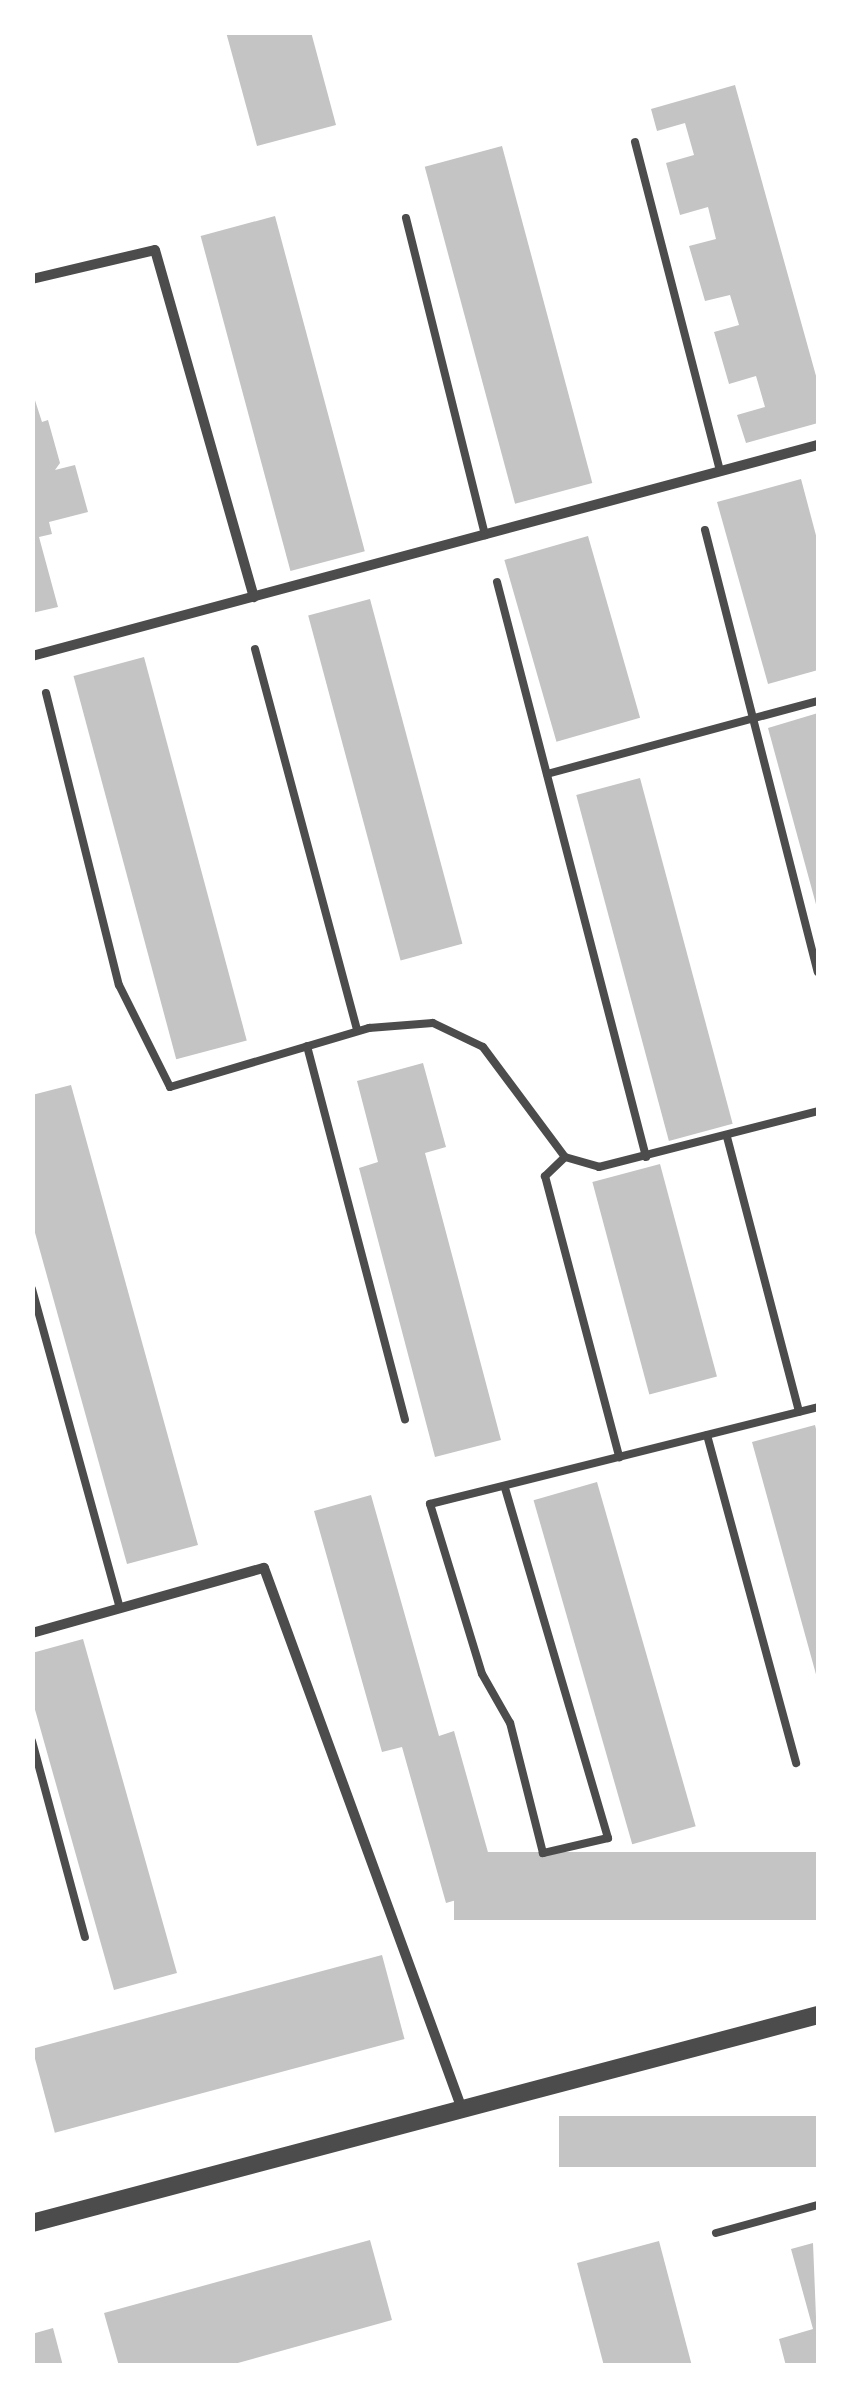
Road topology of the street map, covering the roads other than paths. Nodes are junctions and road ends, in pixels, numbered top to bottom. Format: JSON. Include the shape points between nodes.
{"nodes":[{"id":1,"x":635,"y":142,"type":"dead end"},
{"id":2,"x":406,"y":218,"type":"dead end"},
{"id":3,"x":32,"y":279,"type":"edge"},
{"id":4,"x":818,"y":445,"type":"edge"},
{"id":5,"x":720,"y":471,"type":"junction"},
{"id":6,"x":705,"y":530,"type":"dead end"},
{"id":7,"x":485,"y":534,"type":"junction"},
{"id":8,"x":497,"y":582,"type":"dead end"},
{"id":9,"x":254,"y":597,"type":"junction"},
{"id":10,"x":255,"y":649,"type":"dead end"},
{"id":11,"x":32,"y":656,"type":"edge"},
{"id":12,"x":46,"y":693,"type":"dead end"},
{"id":13,"x":818,"y":701,"type":"edge"},
{"id":14,"x":753,"y":718,"type":"junction"},
{"id":15,"x":546,"y":774,"type":"junction"},
{"id":16,"x":818,"y":972,"type":"edge"},
{"id":17,"x":357,"y":1031,"type":"junction"},
{"id":18,"x":306,"y":1046,"type":"junction"},
{"id":19,"x":818,"y":1111,"type":"edge"},
{"id":20,"x":726,"y":1137,"type":"junction"},
{"id":21,"x":564,"y":1157,"type":"junction"},
{"id":22,"x":646,"y":1157,"type":"junction"},
{"id":23,"x":32,"y":1289,"type":"edge"},
{"id":24,"x":818,"y":1407,"type":"edge"},
{"id":25,"x":799,"y":1412,"type":"junction"},
{"id":26,"x":405,"y":1419,"type":"dead end"},
{"id":27,"x":706,"y":1436,"type":"junction"},
{"id":28,"x":619,"y":1457,"type":"junction"},
{"id":29,"x":505,"y":1488,"type":"junction"},
{"id":30,"x":120,"y":1608,"type":"junction"},
{"id":31,"x":32,"y":1633,"type":"edge"},
{"id":32,"x":32,"y":1741,"type":"edge"},
{"id":33,"x":796,"y":1763,"type":"dead end"},
{"id":34,"x":85,"y":1937,"type":"dead end"},
{"id":35,"x":818,"y":2014,"type":"edge"},
{"id":36,"x":462,"y":2110,"type":"junction"},
{"id":37,"x":818,"y":2205,"type":"edge"},
{"id":38,"x":32,"y":2223,"type":"edge"},
{"id":39,"x":716,"y":2233,"type":"dead end"}],
"edges":[{"from":1,"to":5,"type":"lane"},
{"from":2,"to":7,"type":"lane"},
{"from":3,"to":9,"type":"street","via":[[155,250]]},
{"from":4,"to":5,"type":"street"},
{"from":5,"to":7,"type":"street"},
{"from":6,"to":14,"type":"lane"},
{"from":7,"to":9,"type":"street"},
{"from":8,"to":15,"type":"lane"},
{"from":9,"to":11,"type":"street"},
{"from":10,"to":17,"type":"lane"},
{"from":12,"to":18,"type":"lane","via":[[120,985],[170,1087]]},
{"from":13,"to":14,"type":"lane"},
{"from":14,"to":15,"type":"lane"},
{"from":14,"to":16,"type":"lane"},
{"from":15,"to":22,"type":"lane"},
{"from":17,"to":18,"type":"lane"},
{"from":17,"to":21,"type":"lane","via":[[432,1023],[483,1047]]},
{"from":18,"to":26,"type":"lane"},
{"from":19,"to":20,"type":"lane"},
{"from":20,"to":22,"type":"lane"},
{"from":20,"to":25,"type":"lane"},
{"from":21,"to":22,"type":"lane","via":[[599,1167]]},
{"from":21,"to":28,"type":"lane","via":[[545,1176]]},
{"from":23,"to":30,"type":"lane"},
{"from":24,"to":25,"type":"lane"},
{"from":25,"to":27,"type":"lane"},
{"from":27,"to":28,"type":"lane"},
{"from":27,"to":33,"type":"lane"},
{"from":28,"to":29,"type":"lane"},
{"from":29,"to":29,"type":"lane","via":[[430,1504],[482,1674],[510,1723],[543,1853],[608,1838]]},
{"from":30,"to":31,"type":"street"},
{"from":30,"to":36,"type":"street","via":[[264,1568]]},
{"from":32,"to":34,"type":"lane"},
{"from":35,"to":36,"type":"street"},
{"from":36,"to":38,"type":"street"},
{"from":37,"to":39,"type":"lane"}]}
